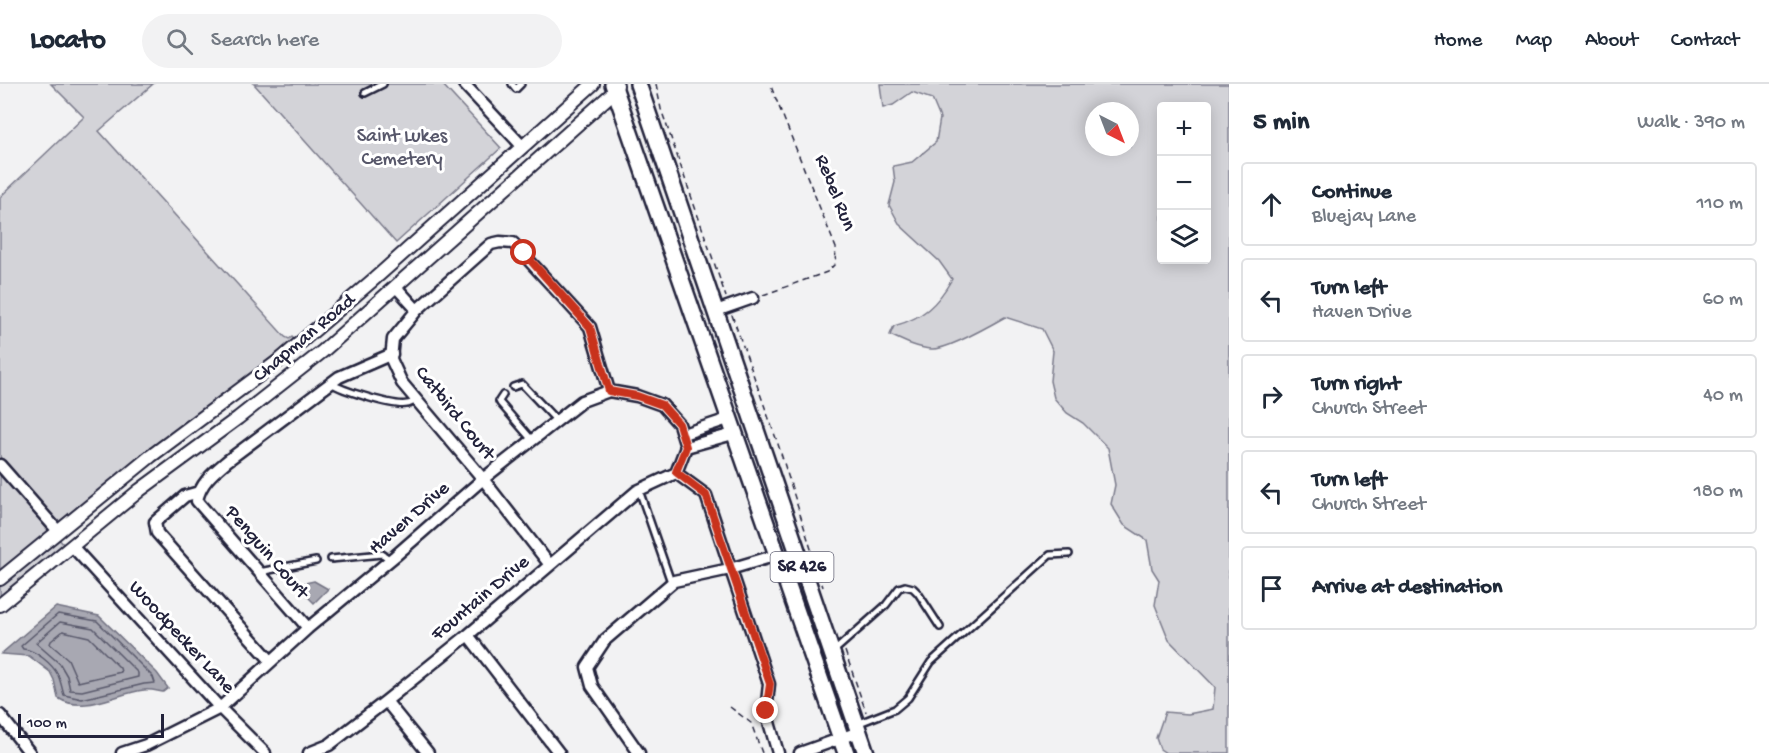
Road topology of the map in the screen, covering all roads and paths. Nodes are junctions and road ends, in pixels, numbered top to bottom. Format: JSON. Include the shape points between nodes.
{"nodes":[{"id":1,"x":383,"y":84,"type":"edge"},
{"id":2,"x":465,"y":84,"type":"edge"},
{"id":3,"x":512,"y":84,"type":"edge"},
{"id":4,"x":521,"y":84,"type":"edge"},
{"id":5,"x":593,"y":84,"type":"edge"},
{"id":6,"x":638,"y":84,"type":"edge"},
{"id":7,"x":656,"y":84,"type":"edge"},
{"id":8,"x":770,"y":84,"type":"edge"},
{"id":9,"x":615,"y":86,"type":"edge"},
{"id":10,"x":365,"y":93,"type":"dead end"},
{"id":11,"x":523,"y":147,"type":"junction"},
{"id":12,"x":396,"y":287,"type":"junction"},
{"id":13,"x":753,"y":298,"type":"joint"},
{"id":14,"x":722,"y":309,"type":"junction"},
{"id":15,"x":417,"y":310,"type":"junction"},
{"id":16,"x":392,"y":354,"type":"junction"},
{"id":17,"x":331,"y":383,"type":"junction"},
{"id":18,"x":513,"y":387,"type":"dead end"},
{"id":19,"x":609,"y":391,"type":"junction"},
{"id":20,"x":503,"y":395,"type":"dead end"},
{"id":21,"x":416,"y":400,"type":"junction"},
{"id":22,"x":557,"y":421,"type":"junction"},
{"id":23,"x":731,"y":426,"type":"junction"},
{"id":24,"x":683,"y":434,"type":"junction"},
{"id":25,"x":532,"y":441,"type":"junction"},
{"id":26,"x":686,"y":447,"type":"junction"},
{"id":27,"x":0,"y":465,"type":"edge"},
{"id":28,"x":676,"y":472,"type":"junction"},
{"id":29,"x":483,"y":479,"type":"junction"},
{"id":30,"x":639,"y":490,"type":"junction"},
{"id":31,"x":198,"y":497,"type":"junction"},
{"id":32,"x":58,"y":531,"type":"junction"},
{"id":33,"x":72,"y":546,"type":"junction"},
{"id":34,"x":777,"y":555,"type":"junction"},
{"id":35,"x":1069,"y":555,"type":"dead end"},
{"id":36,"x":331,"y":559,"type":"dead end"},
{"id":37,"x":391,"y":560,"type":"junction"},
{"id":38,"x":316,"y":561,"type":"dead end"},
{"id":39,"x":550,"y":565,"type":"junction"},
{"id":40,"x":730,"y":569,"type":"junction"},
{"id":41,"x":259,"y":572,"type":"junction"},
{"id":42,"x":0,"y":579,"type":"edge"},
{"id":43,"x":672,"y":583,"type":"junction"},
{"id":44,"x":826,"y":595,"type":"dead end"},
{"id":45,"x":0,"y":605,"type":"edge"},
{"id":46,"x":940,"y":627,"type":"dead end"},
{"id":47,"x":308,"y":628,"type":"junction"},
{"id":48,"x":468,"y":635,"type":"junction"},
{"id":49,"x":837,"y":648,"type":"junction"},
{"id":50,"x":271,"y":661,"type":"junction"},
{"id":51,"x":386,"y":701,"type":"junction"},
{"id":52,"x":730,"y":707,"type":"dead end"},
{"id":53,"x":220,"y":708,"type":"junction"},
{"id":54,"x":0,"y":715,"type":"edge"},
{"id":55,"x":861,"y":725,"type":"junction"},
{"id":56,"x":843,"y":746,"type":"edge"},
{"id":57,"x":30,"y":753,"type":"edge"},
{"id":58,"x":122,"y":753,"type":"edge"},
{"id":59,"x":265,"y":753,"type":"edge"},
{"id":60,"x":309,"y":753,"type":"edge"},
{"id":61,"x":428,"y":753,"type":"edge"},
{"id":62,"x":559,"y":753,"type":"edge"},
{"id":63,"x":639,"y":753,"type":"edge"},
{"id":64,"x":762,"y":753,"type":"edge"},
{"id":65,"x":778,"y":753,"type":"edge"},
{"id":66,"x":800,"y":753,"type":"edge"},
{"id":67,"x":866,"y":753,"type":"edge"}],
"edges":[{"from":1,"to":10,"type":"lane"},
{"from":2,"to":11,"type":"street"},
{"from":3,"to":4,"type":"lane","via":[[516,89]]},
{"from":5,"to":11,"type":"street","name":"Chapman Road"},
{"from":6,"to":14,"type":"main road","number":"SR 426"},
{"from":7,"to":14,"type":"path"},
{"from":8,"to":13,"type":"path","name":"Rebel Run","via":[[836,248],[834,264],[827,272]]},
{"from":9,"to":12,"type":"street","name":"Chapman Road"},
{"from":9,"to":23,"type":"main road","number":"SR 426"},
{"from":11,"to":32,"type":"street","name":"Chapman Road","via":[[281,359]]},
{"from":12,"to":15,"type":"street"},
{"from":12,"to":33,"type":"street","name":"Chapman Road","via":[[306,364]]},
{"from":13,"to":14,"type":"street"},
{"from":14,"to":44,"type":"path","via":[[778,444]]},
{"from":14,"to":49,"type":"main road","number":"SR 426"},
{"from":15,"to":16,"type":"street","name":"Catbird Court","via":[[393,339]]},
{"from":15,"to":19,"type":"street","name":"Catbird Court","via":[[491,244],[513,243],[590,327]]},
{"from":16,"to":17,"type":"street"},
{"from":16,"to":21,"type":"street","name":"Catbird Court","via":[[402,383]]},
{"from":17,"to":21,"type":"lane","via":[[396,404]]},
{"from":17,"to":31,"type":"street","via":[[227,461],[213,473]]},
{"from":18,"to":22,"type":"lane","via":[[522,384]]},
{"from":19,"to":22,"type":"street","name":"Haven Drive","via":[[582,401]]},
{"from":19,"to":24,"type":"street","via":[[662,405]]},
{"from":20,"to":25,"type":"lane","via":[[500,403]]},
{"from":21,"to":29,"type":"street","name":"Catbird Court"},
{"from":22,"to":25,"type":"street","name":"Haven Drive"},
{"from":23,"to":24,"type":"street"},
{"from":23,"to":26,"type":"street"},
{"from":23,"to":34,"type":"main road","number":"SR 426"},
{"from":24,"to":26,"type":"street"},
{"from":25,"to":29,"type":"street","name":"Haven Drive"},
{"from":26,"to":28,"type":"street"},
{"from":27,"to":32,"type":"street"},
{"from":28,"to":30,"type":"street","name":"Fountain Drive"},
{"from":28,"to":40,"type":"street","via":[[706,495]]},
{"from":29,"to":37,"type":"street","name":"Haven Drive"},
{"from":29,"to":39,"type":"street","name":"Catbird Court"},
{"from":30,"to":39,"type":"street","name":"Fountain Drive"},
{"from":30,"to":43,"type":"lane"},
{"from":31,"to":41,"type":"street","name":"Penguin Court"},
{"from":31,"to":50,"type":"street","via":[[184,496],[155,522],[157,533]]},
{"from":32,"to":33,"type":"street"},
{"from":32,"to":42,"type":"street","name":"Chapman Road"},
{"from":33,"to":45,"type":"street","name":"Chapman Road"},
{"from":33,"to":53,"type":"street","name":"Woodpecker Lane"},
{"from":34,"to":40,"type":"street"},
{"from":34,"to":56,"type":"main road","number":"SR 426"},
{"from":35,"to":55,"type":"lane","via":[[1050,555],[931,662],[908,698],[895,709]]},
{"from":36,"to":37,"type":"lane","via":[[382,554]]},
{"from":37,"to":47,"type":"street","name":"Haven Drive"},
{"from":38,"to":41,"type":"lane"},
{"from":39,"to":48,"type":"street","name":"Fountain Drive"},
{"from":40,"to":43,"type":"street"},
{"from":40,"to":65,"type":"street","via":[[770,684],[766,711]]},
{"from":41,"to":47,"type":"street","name":"Penguin Court"},
{"from":43,"to":63,"type":"street","via":[[605,640],[587,667],[592,686]]},
{"from":46,"to":49,"type":"lane","via":[[914,588],[905,586]]},
{"from":47,"to":50,"type":"street","name":"Haven Drive"},
{"from":48,"to":51,"type":"street","name":"Fountain Drive"},
{"from":48,"to":62,"type":"street"},
{"from":49,"to":55,"type":"main road","number":"SR 426"},
{"from":49,"to":55,"type":"path"},
{"from":50,"to":53,"type":"street","name":"Haven Drive"},
{"from":51,"to":60,"type":"street","name":"Fountain Drive","via":[[329,744]]},
{"from":51,"to":61,"type":"street"},
{"from":52,"to":64,"type":"path","via":[[751,723]]},
{"from":53,"to":58,"type":"street","name":"Haven Drive"},
{"from":53,"to":59,"type":"street","name":"Woodpecker Lane"},
{"from":54,"to":57,"type":"street"},
{"from":55,"to":56,"type":"street"},
{"from":55,"to":67,"type":"main road","number":"SR 426"},
{"from":56,"to":66,"type":"street"}]}
